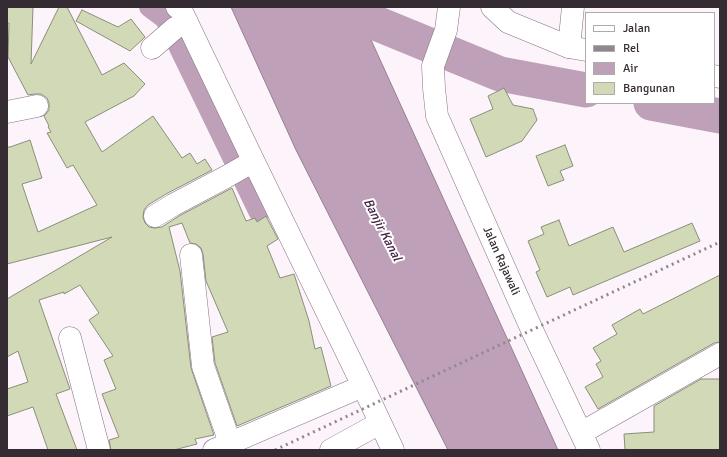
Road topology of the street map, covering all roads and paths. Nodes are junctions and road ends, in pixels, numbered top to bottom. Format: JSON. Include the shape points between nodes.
{"nodes":[{"id":1,"x":449,"y":7,"type":"edge"},
{"id":2,"x":492,"y":7,"type":"edge"},
{"id":3,"x":573,"y":7,"type":"edge"},
{"id":4,"x":180,"y":15,"type":"edge"},
{"id":5,"x":154,"y":46,"type":"dead end"},
{"id":6,"x":577,"y":49,"type":"edge"},
{"id":7,"x":37,"y":106,"type":"dead end"},
{"id":8,"x":7,"y":112,"type":"edge"},
{"id":9,"x":249,"y":161,"type":"junction"},
{"id":10,"x":155,"y":216,"type":"dead end"},
{"id":11,"x":191,"y":255,"type":"dead end"},
{"id":12,"x":70,"y":338,"type":"dead end"},
{"id":13,"x":720,"y":354,"type":"edge"},
{"id":14,"x":363,"y":386,"type":"junction"},
{"id":15,"x":380,"y":423,"type":"junction"},
{"id":16,"x":585,"y":441,"type":"edge"},
{"id":17,"x":222,"y":446,"type":"edge"},
{"id":18,"x":99,"y":450,"type":"edge"},
{"id":19,"x":331,"y":450,"type":"edge"},
{"id":20,"x":393,"y":450,"type":"edge"}],
"edges":[{"from":1,"to":16,"type":"street","name":"Jalan Rajawali","via":[[446,30],[433,66],[437,116],[532,330]]},
{"from":2,"to":6,"type":"street","via":[[508,22]]},
{"from":3,"to":6,"type":"street"},
{"from":4,"to":5,"type":"street"},
{"from":4,"to":9,"type":"street"},
{"from":7,"to":8,"type":"street"},
{"from":9,"to":10,"type":"street","via":[[224,178]]},
{"from":9,"to":14,"type":"street"},
{"from":11,"to":17,"type":"street","via":[[203,366]]},
{"from":12,"to":18,"type":"street"},
{"from":13,"to":16,"type":"street"},
{"from":14,"to":15,"type":"street"},
{"from":14,"to":17,"type":"street"},
{"from":15,"to":19,"type":"street"},
{"from":15,"to":20,"type":"street"}]}
